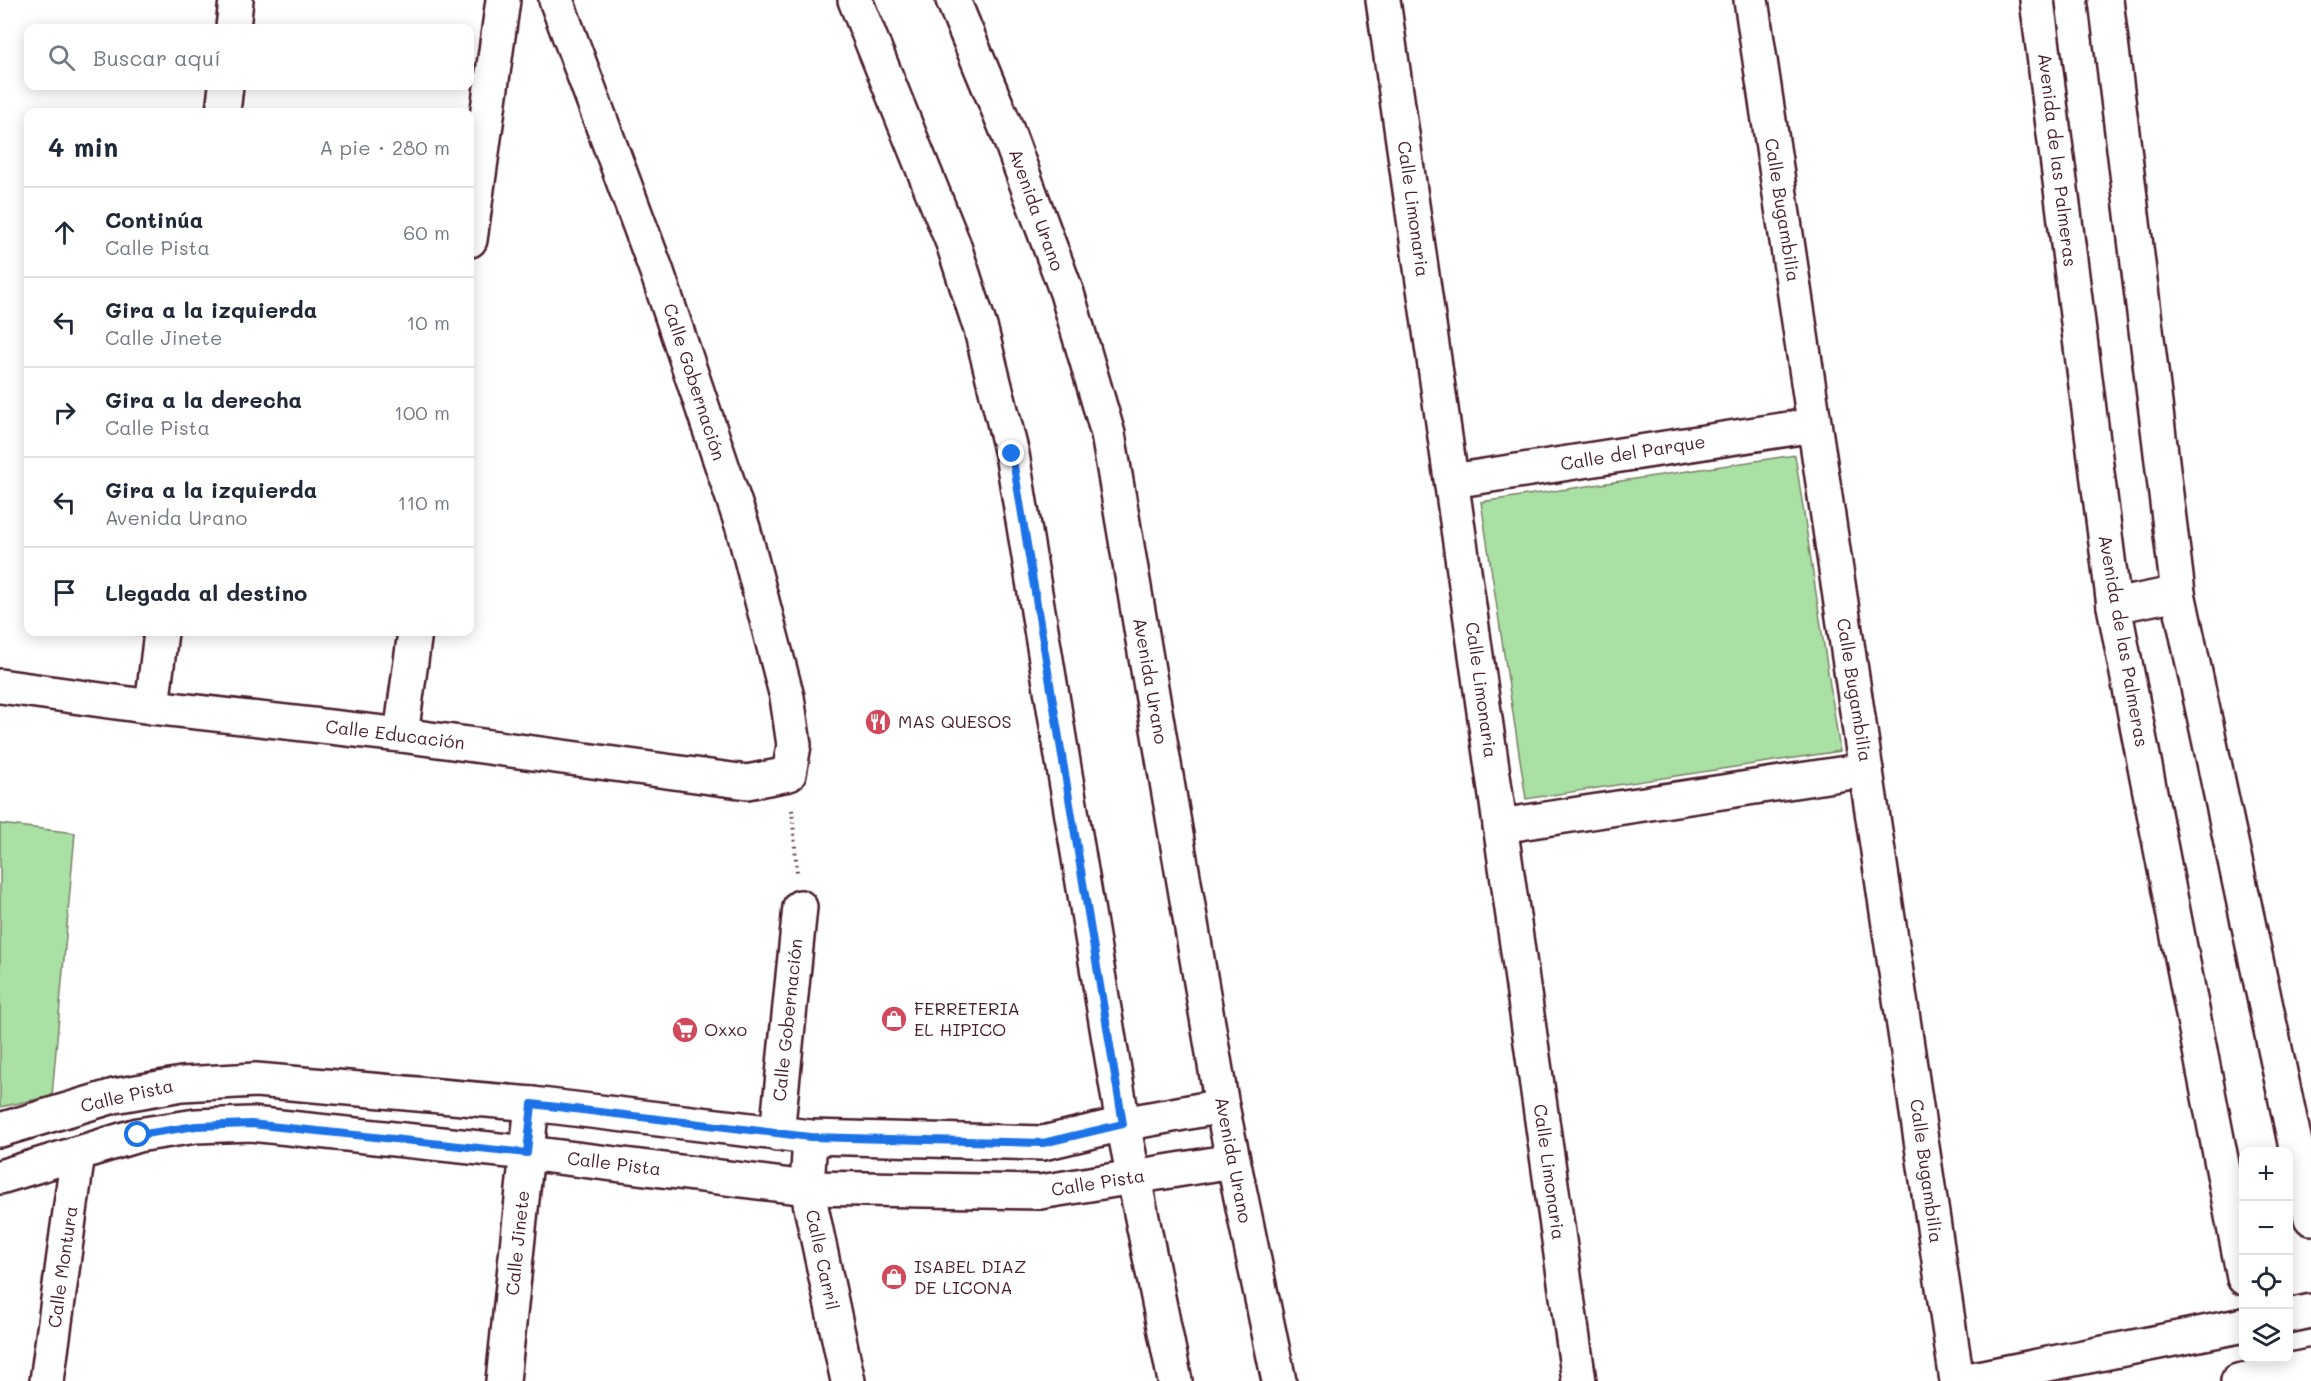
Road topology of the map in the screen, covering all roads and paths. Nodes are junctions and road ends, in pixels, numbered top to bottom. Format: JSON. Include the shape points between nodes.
{"nodes":[{"id":1,"x":236,"y":0,"type":"edge"},
{"id":2,"x":503,"y":0,"type":"edge"},
{"id":3,"x":556,"y":0,"type":"edge"},
{"id":4,"x":855,"y":0,"type":"edge"},
{"id":5,"x":953,"y":0,"type":"edge"},
{"id":6,"x":1383,"y":0,"type":"edge"},
{"id":7,"x":1751,"y":0,"type":"edge"},
{"id":8,"x":2037,"y":0,"type":"edge"},
{"id":9,"x":2106,"y":0,"type":"edge"},
{"id":10,"x":233,"y":24,"type":"edge"},
{"id":11,"x":226,"y":90,"type":"edge"},
{"id":12,"x":223,"y":108,"type":"edge"},
{"id":13,"x":474,"y":211,"type":"edge"},
{"id":14,"x":1814,"y":425,"type":"junction"},
{"id":15,"x":1452,"y":481,"type":"junction"},
{"id":16,"x":2178,"y":593,"type":"junction"},
{"id":17,"x":2114,"y":606,"type":"junction"},
{"id":18,"x":161,"y":636,"type":"edge"},
{"id":19,"x":414,"y":636,"type":"edge"},
{"id":20,"x":0,"y":686,"type":"edge"},
{"id":21,"x":153,"y":707,"type":"junction"},
{"id":22,"x":401,"y":735,"type":"junction"},
{"id":23,"x":1866,"y":770,"type":"junction"},
{"id":24,"x":789,"y":774,"type":"junction"},
{"id":25,"x":1500,"y":826,"type":"junction"},
{"id":26,"x":800,"y":906,"type":"joint"},
{"id":27,"x":532,"y":1104,"type":"junction"},
{"id":28,"x":1222,"y":1106,"type":"junction"},
{"id":29,"x":1123,"y":1124,"type":"junction"},
{"id":30,"x":0,"y":1130,"type":"edge"},
{"id":31,"x":777,"y":1134,"type":"junction"},
{"id":32,"x":810,"y":1137,"type":"junction"},
{"id":33,"x":78,"y":1153,"type":"junction"},
{"id":34,"x":527,"y":1153,"type":"junction"},
{"id":35,"x":1233,"y":1161,"type":"junction"},
{"id":36,"x":0,"y":1177,"type":"edge"},
{"id":37,"x":1134,"y":1177,"type":"junction"},
{"id":38,"x":807,"y":1188,"type":"junction"},
{"id":39,"x":2311,"y":1218,"type":"edge"},
{"id":40,"x":2240,"y":1255,"type":"edge"},
{"id":41,"x":2311,"y":1311,"type":"edge"},
{"id":42,"x":2293,"y":1315,"type":"edge"},
{"id":43,"x":2239,"y":1326,"type":"edge"},
{"id":44,"x":2311,"y":1366,"type":"edge"},
{"id":45,"x":2253,"y":1372,"type":"edge"},
{"id":46,"x":47,"y":1381,"type":"edge"},
{"id":47,"x":503,"y":1381,"type":"edge"},
{"id":48,"x":848,"y":1381,"type":"edge"},
{"id":49,"x":1175,"y":1381,"type":"edge"},
{"id":50,"x":1279,"y":1381,"type":"edge"},
{"id":51,"x":1579,"y":1381,"type":"edge"},
{"id":52,"x":1957,"y":1381,"type":"edge"},
{"id":53,"x":1963,"y":1381,"type":"edge"}],
"edges":[{"from":1,"to":10,"type":"street"},
{"from":2,"to":13,"type":"street"},
{"from":3,"to":24,"type":"street","name":"Calle Gobernación","via":[[657,272],[743,528],[787,697],[794,745]]},
{"from":4,"to":29,"type":"street","via":[[953,243],[981,330],[1012,454]]},
{"from":5,"to":28,"type":"street","name":"Avenida Urano","via":[[1067,293],[1108,434]]},
{"from":6,"to":15,"type":"street","name":"Calle Limonaria"},
{"from":7,"to":14,"type":"street","name":"Calle Bugambilia"},
{"from":8,"to":17,"type":"street","name":"Avenida de las Palmeras"},
{"from":9,"to":16,"type":"street"},
{"from":11,"to":12,"type":"street"},
{"from":14,"to":15,"type":"street","name":"Calle del Parque"},
{"from":14,"to":23,"type":"street","name":"Calle Bugambilia"},
{"from":15,"to":25,"type":"street","name":"Calle Limonaria"},
{"from":16,"to":17,"type":"street"},
{"from":16,"to":39,"type":"street"},
{"from":17,"to":40,"type":"street","name":"Avenida de las Palmeras"},
{"from":18,"to":21,"type":"street"},
{"from":19,"to":22,"type":"street"},
{"from":20,"to":21,"type":"street","name":"Calle Educación"},
{"from":21,"to":22,"type":"street","name":"Calle Educación"},
{"from":22,"to":24,"type":"street","name":"Calle Educación","via":[[747,782]]},
{"from":23,"to":25,"type":"street"},
{"from":23,"to":52,"type":"street","name":"Calle Bugambilia"},
{"from":24,"to":26,"type":"path"},
{"from":25,"to":51,"type":"street","name":"Calle Limonaria"},
{"from":26,"to":31,"type":"street","name":"Calle Gobernación"},
{"from":27,"to":30,"type":"street","name":"Calle Pista","via":[[256,1080],[182,1084],[114,1096]]},
{"from":27,"to":31,"type":"street","name":"Calle Pista"},
{"from":27,"to":34,"type":"street","name":"Calle Jinete"},
{"from":28,"to":29,"type":"street","name":"Calle Pista"},
{"from":28,"to":35,"type":"street","name":"Avenida Urano"},
{"from":29,"to":32,"type":"street","name":"Calle Pista","via":[[1043,1143]]},
{"from":29,"to":37,"type":"street"},
{"from":31,"to":32,"type":"street","name":"Calle Pista"},
{"from":32,"to":38,"type":"street","name":"Calle Carril"},
{"from":33,"to":34,"type":"street","name":"Calle Pista","via":[[138,1135],[196,1126],[251,1124]]},
{"from":33,"to":36,"type":"street","name":"Calle Pista"},
{"from":33,"to":46,"type":"street","name":"Calle Montura"},
{"from":34,"to":38,"type":"street","name":"Calle Pista"},
{"from":34,"to":47,"type":"street","name":"Calle Jinete"},
{"from":35,"to":37,"type":"street","name":"Calle Pista"},
{"from":35,"to":50,"type":"street","name":"Avenida Urano"},
{"from":37,"to":38,"type":"street","name":"Calle Pista","via":[[1040,1192]]},
{"from":37,"to":49,"type":"street"},
{"from":38,"to":48,"type":"street","name":"Calle Carril"},
{"from":41,"to":42,"type":"street"},
{"from":43,"to":53,"type":"street"},
{"from":44,"to":45,"type":"street"}]}
